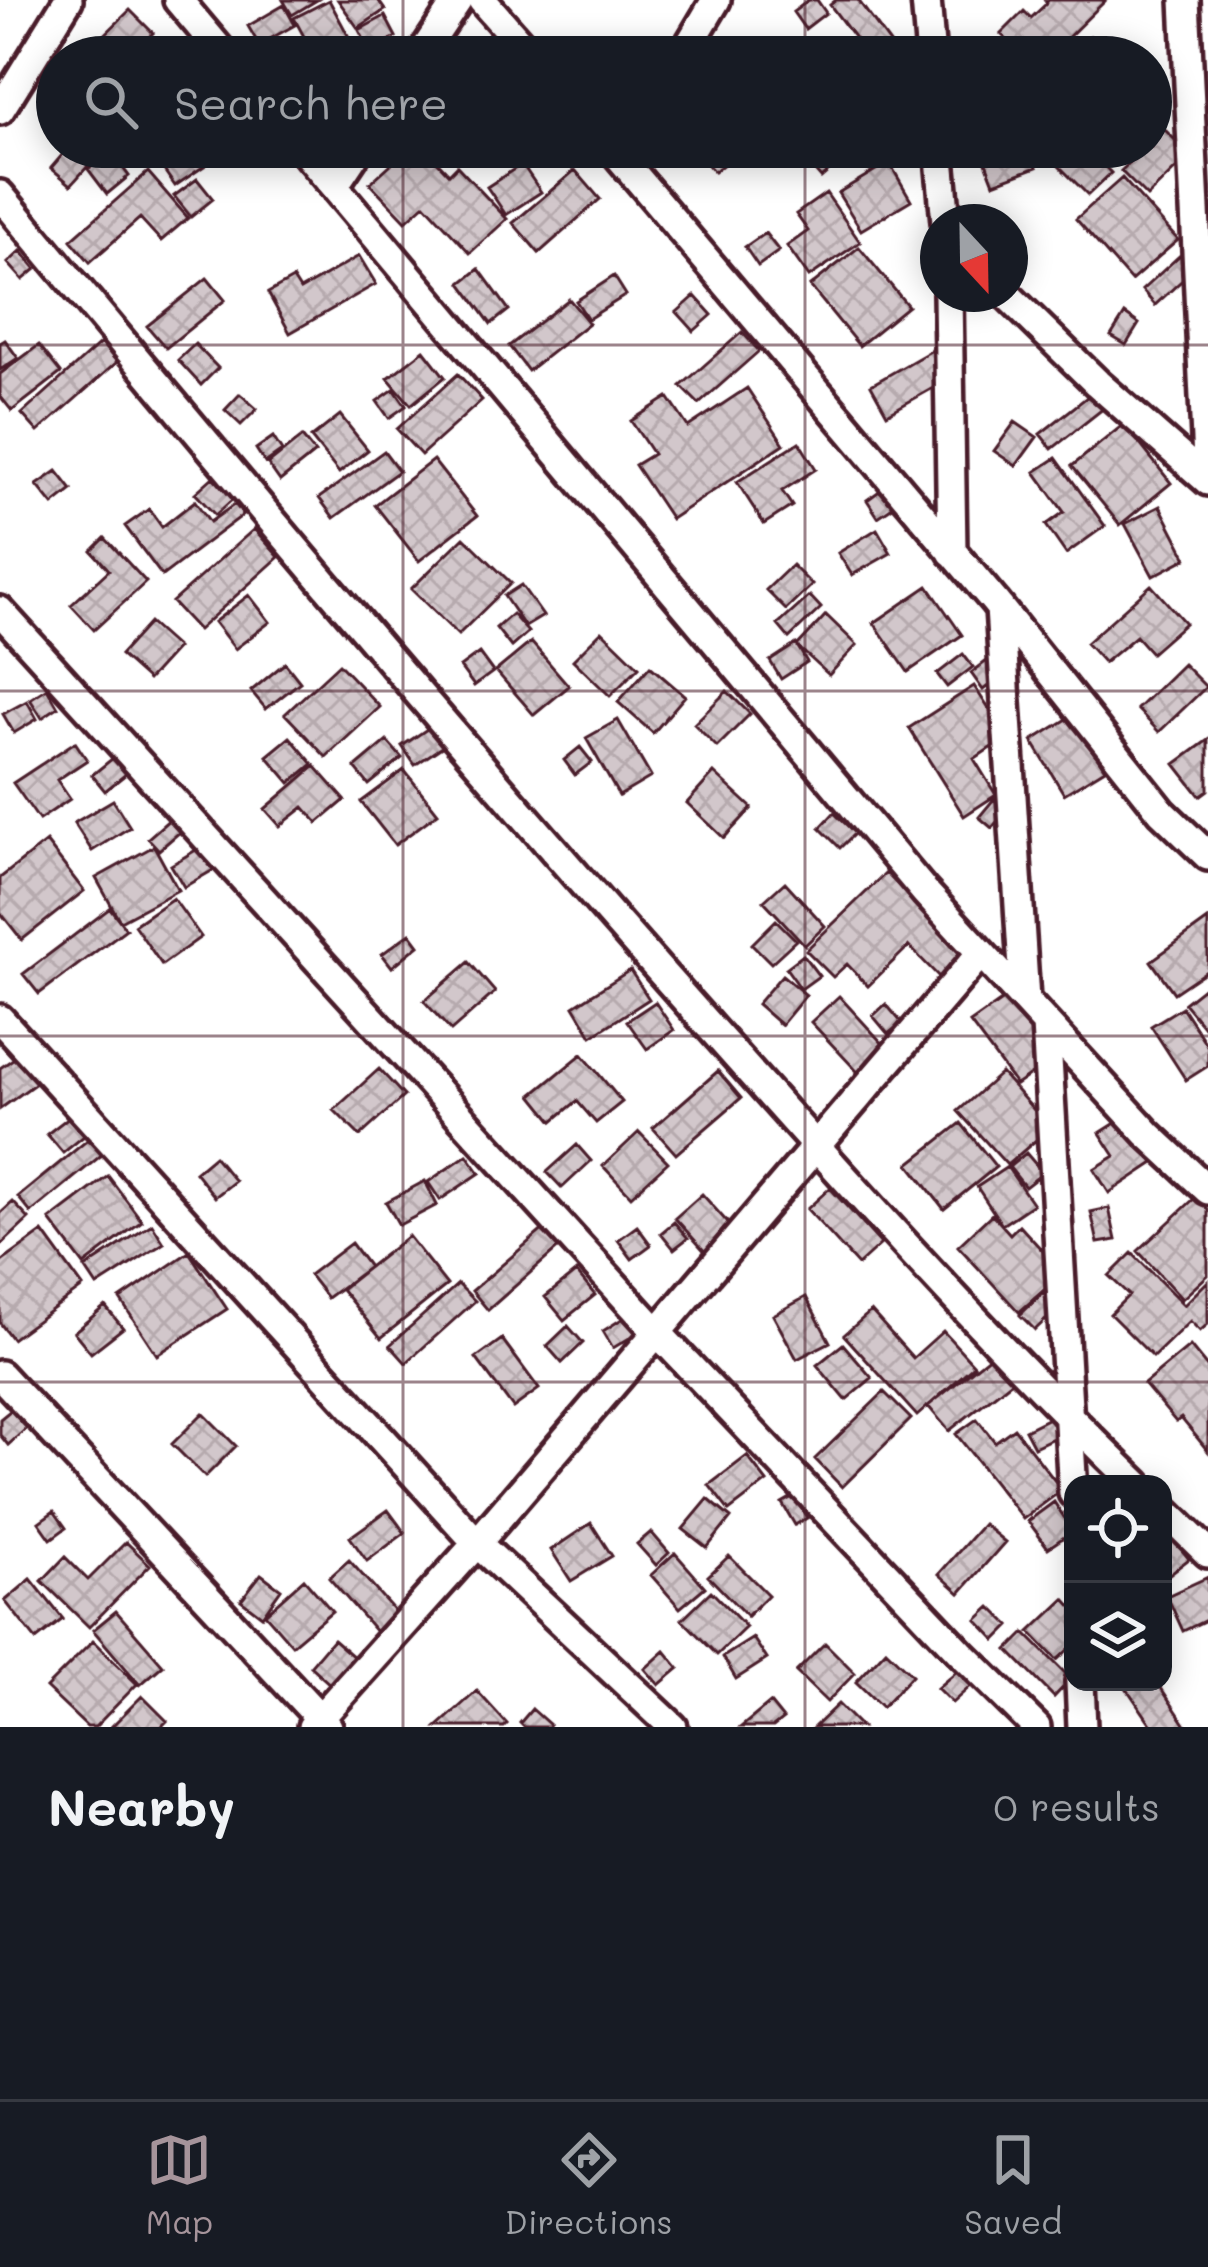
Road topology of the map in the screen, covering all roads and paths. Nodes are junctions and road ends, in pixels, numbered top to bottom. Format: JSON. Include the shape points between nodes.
{"nodes":[{"id":1,"x":68,"y":0,"type":"edge"},
{"id":2,"x":178,"y":0,"type":"edge"},
{"id":3,"x":458,"y":0,"type":"edge"},
{"id":4,"x":482,"y":0,"type":"edge"},
{"id":5,"x":716,"y":0,"type":"edge"},
{"id":6,"x":926,"y":0,"type":"edge"},
{"id":7,"x":1186,"y":0,"type":"edge"},
{"id":8,"x":46,"y":36,"type":"edge"},
{"id":9,"x":208,"y":36,"type":"edge"},
{"id":10,"x":434,"y":36,"type":"edge"},
{"id":11,"x":514,"y":36,"type":"edge"},
{"id":12,"x":695,"y":36,"type":"edge"},
{"id":13,"x":929,"y":36,"type":"edge"},
{"id":14,"x":36,"y":52,"type":"edge"},
{"id":15,"x":0,"y":110,"type":"edge"},
{"id":16,"x":1200,"y":158,"type":"edge"},
{"id":17,"x":319,"y":168,"type":"edge"},
{"id":18,"x":346,"y":168,"type":"edge"},
{"id":19,"x":634,"y":168,"type":"edge"},
{"id":20,"x":941,"y":168,"type":"edge"},
{"id":21,"x":334,"y":186,"type":"junction"},
{"id":22,"x":0,"y":195,"type":"edge"},
{"id":23,"x":944,"y":204,"type":"edge"},
{"id":24,"x":948,"y":312,"type":"edge"},
{"id":25,"x":1024,"y":312,"type":"edge"},
{"id":26,"x":1208,"y":481,"type":"edge"},
{"id":27,"x":952,"y":552,"type":"junction"},
{"id":28,"x":1000,"y":608,"type":"junction"},
{"id":29,"x":0,"y":611,"type":"edge"},
{"id":30,"x":1208,"y":856,"type":"edge"},
{"id":31,"x":981,"y":953,"type":"junction"},
{"id":32,"x":1024,"y":1000,"type":"junction"},
{"id":33,"x":0,"y":1019,"type":"edge"},
{"id":34,"x":1046,"y":1024,"type":"junction"},
{"id":35,"x":817,"y":1148,"type":"junction"},
{"id":36,"x":1208,"y":1190,"type":"edge"},
{"id":37,"x":656,"y":1331,"type":"junction"},
{"id":38,"x":0,"y":1375,"type":"edge"},
{"id":39,"x":1070,"y":1419,"type":"junction"},
{"id":40,"x":1072,"y":1475,"type":"edge"},
{"id":41,"x":1128,"y":1475,"type":"edge"},
{"id":42,"x":1172,"y":1518,"type":"edge"},
{"id":43,"x":477,"y":1543,"type":"junction"},
{"id":44,"x":1208,"y":1553,"type":"edge"},
{"id":45,"x":1080,"y":1691,"type":"edge"},
{"id":46,"x":320,"y":1725,"type":"edge"},
{"id":47,"x":673,"y":1727,"type":"edge"},
{"id":48,"x":1036,"y":1727,"type":"edge"},
{"id":49,"x":1082,"y":1727,"type":"edge"}],
"edges":[{"from":1,"to":8,"type":"street"},
{"from":2,"to":9,"type":"street"},
{"from":3,"to":10,"type":"street"},
{"from":4,"to":11,"type":"street"},
{"from":5,"to":12,"type":"street"},
{"from":6,"to":13,"type":"street"},
{"from":7,"to":16,"type":"street"},
{"from":14,"to":15,"type":"street"},
{"from":16,"to":26,"type":"street"},
{"from":17,"to":21,"type":"street"},
{"from":18,"to":21,"type":"street"},
{"from":19,"to":27,"type":"street"},
{"from":20,"to":23,"type":"street"},
{"from":21,"to":31,"type":"street"},
{"from":22,"to":35,"type":"street","via":[[516,809]]},
{"from":24,"to":27,"type":"street"},
{"from":25,"to":26,"type":"street"},
{"from":27,"to":28,"type":"street"},
{"from":28,"to":30,"type":"street","via":[[1162,812]]},
{"from":28,"to":32,"type":"street"},
{"from":29,"to":37,"type":"street"},
{"from":31,"to":32,"type":"street"},
{"from":31,"to":35,"type":"street"},
{"from":32,"to":34,"type":"street"},
{"from":33,"to":43,"type":"street"},
{"from":34,"to":36,"type":"street"},
{"from":34,"to":39,"type":"street"},
{"from":35,"to":37,"type":"street"},
{"from":35,"to":39,"type":"street"},
{"from":37,"to":43,"type":"street"},
{"from":37,"to":48,"type":"street"},
{"from":38,"to":46,"type":"street"},
{"from":39,"to":40,"type":"street"},
{"from":39,"to":41,"type":"street"},
{"from":42,"to":44,"type":"street"},
{"from":43,"to":46,"type":"street"},
{"from":43,"to":47,"type":"street"},
{"from":45,"to":49,"type":"street"}]}
